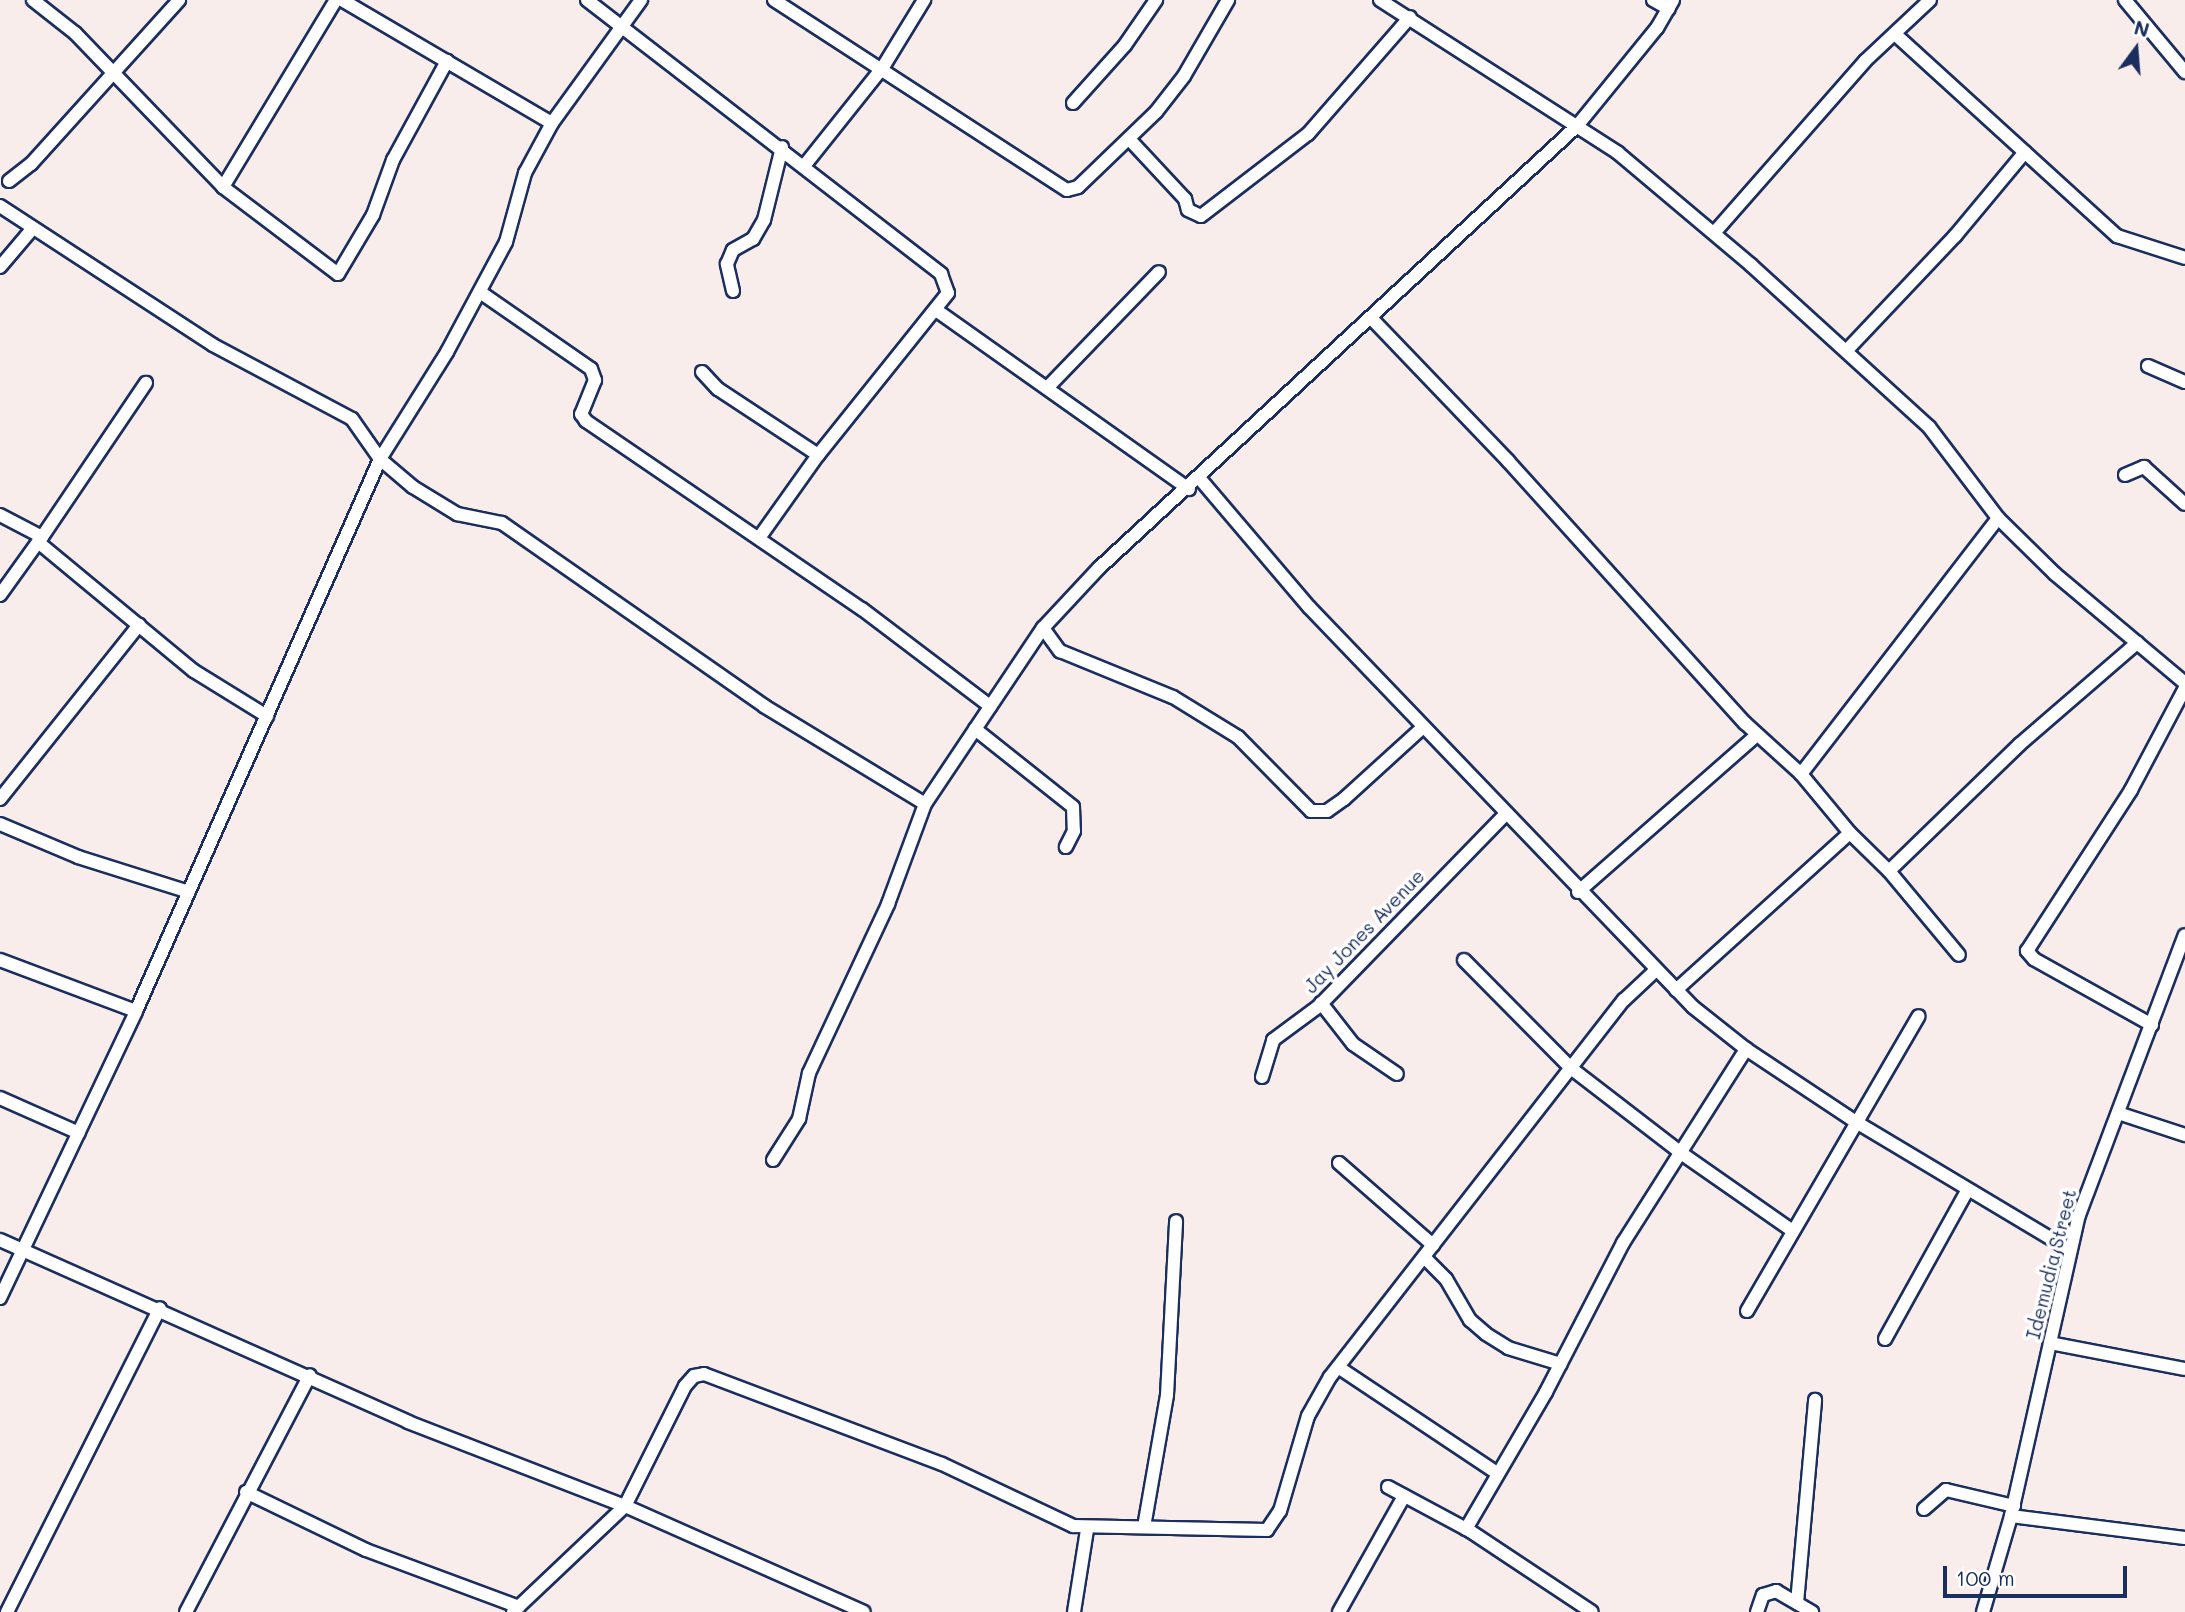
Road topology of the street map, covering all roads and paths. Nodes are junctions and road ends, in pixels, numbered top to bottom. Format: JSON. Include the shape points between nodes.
{"nodes":[{"id":1,"x":33,"y":0,"type":"edge"},
{"id":2,"x":179,"y":0,"type":"edge"},
{"id":3,"x":336,"y":0,"type":"edge"},
{"id":4,"x":342,"y":0,"type":"edge"},
{"id":5,"x":587,"y":0,"type":"edge"},
{"id":6,"x":641,"y":0,"type":"edge"},
{"id":7,"x":774,"y":0,"type":"edge"},
{"id":8,"x":924,"y":0,"type":"edge"},
{"id":9,"x":1156,"y":0,"type":"edge"},
{"id":10,"x":1228,"y":0,"type":"edge"},
{"id":11,"x":1380,"y":0,"type":"edge"},
{"id":12,"x":1653,"y":0,"type":"edge"},
{"id":13,"x":1930,"y":0,"type":"edge"},
{"id":14,"x":2124,"y":0,"type":"edge"},
{"id":15,"x":1671,"y":4,"type":"edge"},
{"id":16,"x":1410,"y":17,"type":"junction"},
{"id":17,"x":623,"y":26,"type":"junction"},
{"id":18,"x":1896,"y":35,"type":"junction"},
{"id":19,"x":447,"y":61,"type":"junction"},
{"id":20,"x":883,"y":67,"type":"junction"},
{"id":21,"x":2185,"y":72,"type":"edge"},
{"id":22,"x":113,"y":74,"type":"junction"},
{"id":23,"x":1073,"y":103,"type":"dead end"},
{"id":24,"x":552,"y":123,"type":"junction"},
{"id":25,"x":1577,"y":126,"type":"junction"},
{"id":26,"x":1130,"y":140,"type":"junction"},
{"id":27,"x":782,"y":147,"type":"junction"},
{"id":28,"x":2025,"y":152,"type":"junction"},
{"id":29,"x":804,"y":166,"type":"junction"},
{"id":30,"x":9,"y":181,"type":"dead end"},
{"id":31,"x":223,"y":187,"type":"junction"},
{"id":32,"x":0,"y":206,"type":"edge"},
{"id":33,"x":33,"y":228,"type":"junction"},
{"id":34,"x":1714,"y":233,"type":"junction"},
{"id":35,"x":2185,"y":258,"type":"edge"},
{"id":36,"x":0,"y":267,"type":"edge"},
{"id":37,"x":1159,"y":272,"type":"dead end"},
{"id":38,"x":733,"y":291,"type":"dead end"},
{"id":39,"x":480,"y":292,"type":"junction"},
{"id":40,"x":936,"y":310,"type":"junction"},
{"id":41,"x":1372,"y":319,"type":"junction"},
{"id":42,"x":1848,"y":349,"type":"junction"},
{"id":43,"x":2148,"y":366,"type":"dead end"},
{"id":44,"x":702,"y":372,"type":"dead end"},
{"id":45,"x":2185,"y":382,"type":"edge"},
{"id":46,"x":146,"y":383,"type":"dead end"},
{"id":47,"x":1047,"y":388,"type":"junction"},
{"id":48,"x":818,"y":455,"type":"junction"},
{"id":49,"x":380,"y":459,"type":"junction"},
{"id":50,"x":2125,"y":475,"type":"dead end"},
{"id":51,"x":1200,"y":479,"type":"junction"},
{"id":52,"x":1189,"y":489,"type":"junction"},
{"id":53,"x":2185,"y":503,"type":"edge"},
{"id":54,"x":0,"y":515,"type":"edge"},
{"id":55,"x":1998,"y":518,"type":"junction"},
{"id":56,"x":759,"y":538,"type":"junction"},
{"id":57,"x":40,"y":539,"type":"junction"},
{"id":58,"x":0,"y":595,"type":"edge"},
{"id":59,"x":139,"y":625,"type":"junction"},
{"id":60,"x":1043,"y":628,"type":"junction"},
{"id":61,"x":2137,"y":643,"type":"junction"},
{"id":62,"x":2185,"y":686,"type":"edge"},
{"id":63,"x":990,"y":706,"type":"junction"},
{"id":64,"x":267,"y":716,"type":"junction"},
{"id":65,"x":1422,"y":728,"type":"junction"},
{"id":66,"x":975,"y":729,"type":"junction"},
{"id":67,"x":1757,"y":734,"type":"junction"},
{"id":68,"x":1801,"y":774,"type":"junction"},
{"id":69,"x":0,"y":799,"type":"edge"},
{"id":70,"x":925,"y":804,"type":"junction"},
{"id":71,"x":1505,"y":815,"type":"junction"},
{"id":72,"x":0,"y":824,"type":"edge"},
{"id":73,"x":1850,"y":833,"type":"junction"},
{"id":74,"x":1066,"y":847,"type":"dead end"},
{"id":75,"x":1889,"y":871,"type":"junction"},
{"id":76,"x":189,"y":892,"type":"junction"},
{"id":77,"x":1578,"y":892,"type":"junction"},
{"id":78,"x":2185,"y":935,"type":"edge"},
{"id":79,"x":1959,"y":956,"type":"dead end"},
{"id":80,"x":1465,"y":960,"type":"dead end"},
{"id":81,"x":0,"y":961,"type":"edge"},
{"id":82,"x":1655,"y":971,"type":"junction"},
{"id":83,"x":1676,"y":990,"type":"junction"},
{"id":84,"x":1321,"y":1003,"type":"junction"},
{"id":85,"x":135,"y":1011,"type":"junction"},
{"id":86,"x":1919,"y":1016,"type":"dead end"},
{"id":87,"x":2152,"y":1025,"type":"junction"},
{"id":88,"x":1746,"y":1049,"type":"junction"},
{"id":89,"x":1572,"y":1069,"type":"junction"},
{"id":90,"x":1397,"y":1074,"type":"dead end"},
{"id":91,"x":1262,"y":1077,"type":"dead end"},
{"id":92,"x":0,"y":1098,"type":"edge"},
{"id":93,"x":2118,"y":1113,"type":"junction"},
{"id":94,"x":1856,"y":1122,"type":"junction"},
{"id":95,"x":79,"y":1133,"type":"junction"},
{"id":96,"x":2185,"y":1135,"type":"edge"},
{"id":97,"x":1681,"y":1153,"type":"junction"},
{"id":98,"x":773,"y":1160,"type":"dead end"},
{"id":99,"x":1339,"y":1163,"type":"dead end"},
{"id":100,"x":1967,"y":1191,"type":"junction"},
{"id":101,"x":1176,"y":1221,"type":"dead end"},
{"id":102,"x":1793,"y":1231,"type":"junction"},
{"id":103,"x":0,"y":1240,"type":"edge"},
{"id":104,"x":1433,"y":1245,"type":"junction"},
{"id":105,"x":2070,"y":1250,"type":"junction"},
{"id":106,"x":23,"y":1251,"type":"junction"},
{"id":107,"x":1424,"y":1257,"type":"junction"},
{"id":108,"x":0,"y":1298,"type":"edge"},
{"id":109,"x":160,"y":1308,"type":"junction"},
{"id":110,"x":1747,"y":1311,"type":"dead end"},
{"id":111,"x":1885,"y":1339,"type":"dead end"},
{"id":112,"x":2050,"y":1343,"type":"junction"},
{"id":113,"x":1561,"y":1364,"type":"junction"},
{"id":114,"x":1338,"y":1367,"type":"junction"},
{"id":115,"x":2185,"y":1369,"type":"edge"},
{"id":116,"x":310,"y":1375,"type":"junction"},
{"id":117,"x":1815,"y":1401,"type":"dead end"},
{"id":118,"x":1497,"y":1473,"type":"junction"},
{"id":119,"x":1388,"y":1487,"type":"dead end"},
{"id":120,"x":246,"y":1492,"type":"junction"},
{"id":121,"x":1404,"y":1496,"type":"junction"},
{"id":122,"x":625,"y":1506,"type":"junction"},
{"id":123,"x":1924,"y":1508,"type":"dead end"},
{"id":124,"x":2012,"y":1511,"type":"junction"},
{"id":125,"x":1144,"y":1527,"type":"junction"},
{"id":126,"x":1466,"y":1529,"type":"junction"},
{"id":127,"x":1087,"y":1530,"type":"junction"},
{"id":128,"x":2185,"y":1538,"type":"edge"},
{"id":129,"x":1797,"y":1603,"type":"junction"},
{"id":130,"x":516,"y":1609,"type":"edge"},
{"id":131,"x":7,"y":1612,"type":"edge"},
{"id":132,"x":187,"y":1612,"type":"edge"},
{"id":133,"x":864,"y":1612,"type":"edge"},
{"id":134,"x":1074,"y":1612,"type":"edge"},
{"id":135,"x":1339,"y":1612,"type":"edge"},
{"id":136,"x":1592,"y":1612,"type":"edge"},
{"id":137,"x":1758,"y":1612,"type":"edge"},
{"id":138,"x":1812,"y":1612,"type":"edge"},
{"id":139,"x":1983,"y":1612,"type":"edge"}],
"edges":[{"from":1,"to":22,"type":"street","via":[[75,33]]},
{"from":2,"to":22,"type":"street"},
{"from":3,"to":31,"type":"street"},
{"from":4,"to":19,"type":"street"},
{"from":5,"to":17,"type":"street"},
{"from":6,"to":17,"type":"street"},
{"from":7,"to":20,"type":"street"},
{"from":8,"to":20,"type":"street"},
{"from":9,"to":23,"type":"street","via":[[1125,45]]},
{"from":10,"to":26,"type":"street","via":[[1184,76]]},
{"from":11,"to":16,"type":"street"},
{"from":12,"to":15,"type":"street"},
{"from":13,"to":18,"type":"street"},
{"from":14,"to":21,"type":"street"},
{"from":15,"to":25,"type":"street"},
{"from":16,"to":25,"type":"street"},
{"from":16,"to":26,"type":"street","via":[[1308,134],[1201,216],[1188,210],[1185,199]]},
{"from":17,"to":24,"type":"street"},
{"from":17,"to":27,"type":"street"},
{"from":18,"to":28,"type":"street"},
{"from":18,"to":34,"type":"street","via":[[1807,124]]},
{"from":19,"to":24,"type":"street"},
{"from":19,"to":31,"type":"street","via":[[393,160],[373,215],[344,271],[332,272]]},
{"from":20,"to":26,"type":"street","via":[[1068,190],[1078,187]]},
{"from":20,"to":29,"type":"street"},
{"from":22,"to":30,"type":"street","via":[[31,164]]},
{"from":22,"to":31,"type":"street"},
{"from":24,"to":39,"type":"street","via":[[525,173],[506,242]]},
{"from":25,"to":34,"type":"street","via":[[1619,153]]},
{"from":25,"to":41,"type":"street"},
{"from":27,"to":29,"type":"street"},
{"from":27,"to":38,"type":"street","via":[[764,220],[753,239],[733,250],[727,264]]},
{"from":28,"to":35,"type":"street","via":[[2116,236]]},
{"from":28,"to":42,"type":"street","via":[[1955,236]]},
{"from":29,"to":40,"type":"street","via":[[941,274],[948,293]]},
{"from":32,"to":33,"type":"street"},
{"from":33,"to":36,"type":"street"},
{"from":33,"to":49,"type":"street","via":[[213,345],[352,419]]},
{"from":34,"to":42,"type":"street"},
{"from":37,"to":47,"type":"street"},
{"from":39,"to":49,"type":"street"},
{"from":39,"to":56,"type":"street","via":[[591,369],[595,380],[582,414],[586,421]]},
{"from":40,"to":47,"type":"street"},
{"from":40,"to":48,"type":"street"},
{"from":41,"to":51,"type":"street"},
{"from":41,"to":67,"type":"street","via":[[1500,451]]},
{"from":42,"to":55,"type":"street","via":[[1929,428]]},
{"from":43,"to":45,"type":"street"},
{"from":44,"to":48,"type":"street","via":[[718,389]]},
{"from":46,"to":57,"type":"street"},
{"from":47,"to":52,"type":"street"},
{"from":48,"to":56,"type":"street"},
{"from":49,"to":64,"type":"street"},
{"from":49,"to":70,"type":"street","via":[[457,514],[502,523],[764,706]]},
{"from":50,"to":53,"type":"street","via":[[2144,467]]},
{"from":51,"to":52,"type":"street"},
{"from":51,"to":65,"type":"street","via":[[1309,607]]},
{"from":52,"to":60,"type":"street","via":[[1099,568]]},
{"from":54,"to":57,"type":"street"},
{"from":55,"to":61,"type":"street","via":[[2055,574]]},
{"from":55,"to":68,"type":"street"},
{"from":56,"to":63,"type":"street"},
{"from":57,"to":58,"type":"street"},
{"from":57,"to":59,"type":"street"},
{"from":59,"to":64,"type":"street","via":[[194,671]]},
{"from":59,"to":69,"type":"street"},
{"from":60,"to":63,"type":"street"},
{"from":60,"to":65,"type":"street","via":[[1060,651],[1173,697],[1238,737],[1311,811],[1327,811],[1344,799]]},
{"from":61,"to":62,"type":"street"},
{"from":61,"to":75,"type":"street","via":[[2020,744]]},
{"from":62,"to":87,"type":"street","via":[[2131,790],[2027,951]]},
{"from":63,"to":66,"type":"street"},
{"from":64,"to":76,"type":"street"},
{"from":65,"to":71,"type":"street"},
{"from":66,"to":70,"type":"street"},
{"from":66,"to":74,"type":"street","via":[[1073,807],[1074,831]]},
{"from":67,"to":68,"type":"street"},
{"from":67,"to":77,"type":"street"},
{"from":68,"to":73,"type":"street"},
{"from":70,"to":98,"type":"street","via":[[898,881],[809,1073],[799,1119]]},
{"from":71,"to":77,"type":"street"},
{"from":71,"to":84,"type":"street","name":"Jay Jones Avenue"},
{"from":72,"to":76,"type":"street","via":[[78,857]]},
{"from":73,"to":75,"type":"street"},
{"from":73,"to":83,"type":"street"},
{"from":75,"to":79,"type":"street"},
{"from":76,"to":85,"type":"street"},
{"from":77,"to":82,"type":"street"},
{"from":78,"to":87,"type":"street","name":"Idemudia Street"},
{"from":80,"to":89,"type":"street"},
{"from":81,"to":85,"type":"street"},
{"from":82,"to":83,"type":"street"},
{"from":82,"to":89,"type":"street","via":[[1624,1000]]},
{"from":83,"to":88,"type":"street"},
{"from":84,"to":90,"type":"street","via":[[1353,1044]]},
{"from":84,"to":91,"type":"street","name":"Jay Jones Avenue","via":[[1273,1040]]},
{"from":85,"to":95,"type":"street"},
{"from":86,"to":94,"type":"street"},
{"from":87,"to":93,"type":"street","name":"Idemudia Street"},
{"from":88,"to":94,"type":"street"},
{"from":88,"to":97,"type":"street"},
{"from":89,"to":97,"type":"street"},
{"from":89,"to":104,"type":"street"},
{"from":92,"to":95,"type":"street"},
{"from":93,"to":96,"type":"street"},
{"from":93,"to":105,"type":"street","name":"Idemudia Street"},
{"from":94,"to":100,"type":"street"},
{"from":94,"to":102,"type":"street"},
{"from":95,"to":106,"type":"street"},
{"from":97,"to":102,"type":"street"},
{"from":97,"to":113,"type":"street","via":[[1623,1243]]},
{"from":99,"to":104,"type":"street"},
{"from":100,"to":105,"type":"street"},
{"from":100,"to":111,"type":"street"},
{"from":101,"to":125,"type":"street","via":[[1167,1395]]},
{"from":102,"to":110,"type":"street"},
{"from":103,"to":106,"type":"street"},
{"from":104,"to":107,"type":"street"},
{"from":105,"to":112,"type":"street","name":"Idemudia Street"},
{"from":106,"to":108,"type":"street"},
{"from":106,"to":109,"type":"street"},
{"from":107,"to":113,"type":"street","via":[[1446,1279],[1470,1320],[1486,1334],[1508,1348]]},
{"from":107,"to":114,"type":"street"},
{"from":109,"to":116,"type":"street"},
{"from":109,"to":131,"type":"street"},
{"from":112,"to":115,"type":"street"},
{"from":112,"to":124,"type":"street","name":"Idemudia Street"},
{"from":113,"to":118,"type":"street"},
{"from":114,"to":118,"type":"street"},
{"from":114,"to":125,"type":"street","via":[[1308,1416],[1272,1526],[1262,1532]]},
{"from":116,"to":120,"type":"street"},
{"from":116,"to":122,"type":"street","via":[[408,1422]]},
{"from":117,"to":129,"type":"street"},
{"from":118,"to":126,"type":"street"},
{"from":119,"to":121,"type":"street"},
{"from":120,"to":130,"type":"street","via":[[366,1550]]},
{"from":120,"to":132,"type":"street"},
{"from":121,"to":126,"type":"street"},
{"from":121,"to":135,"type":"street"},
{"from":122,"to":127,"type":"street","via":[[685,1386],[694,1376],[704,1374],[942,1464]]},
{"from":122,"to":130,"type":"street"},
{"from":122,"to":133,"type":"street"},
{"from":123,"to":124,"type":"street","via":[[1946,1490]]},
{"from":124,"to":128,"type":"street"},
{"from":124,"to":139,"type":"street","name":"Idemudia Street"},
{"from":125,"to":127,"type":"street"},
{"from":126,"to":136,"type":"street"},
{"from":127,"to":134,"type":"street"},
{"from":129,"to":137,"type":"street","via":[[1781,1593],[1768,1592]]},
{"from":129,"to":138,"type":"street"}]}
